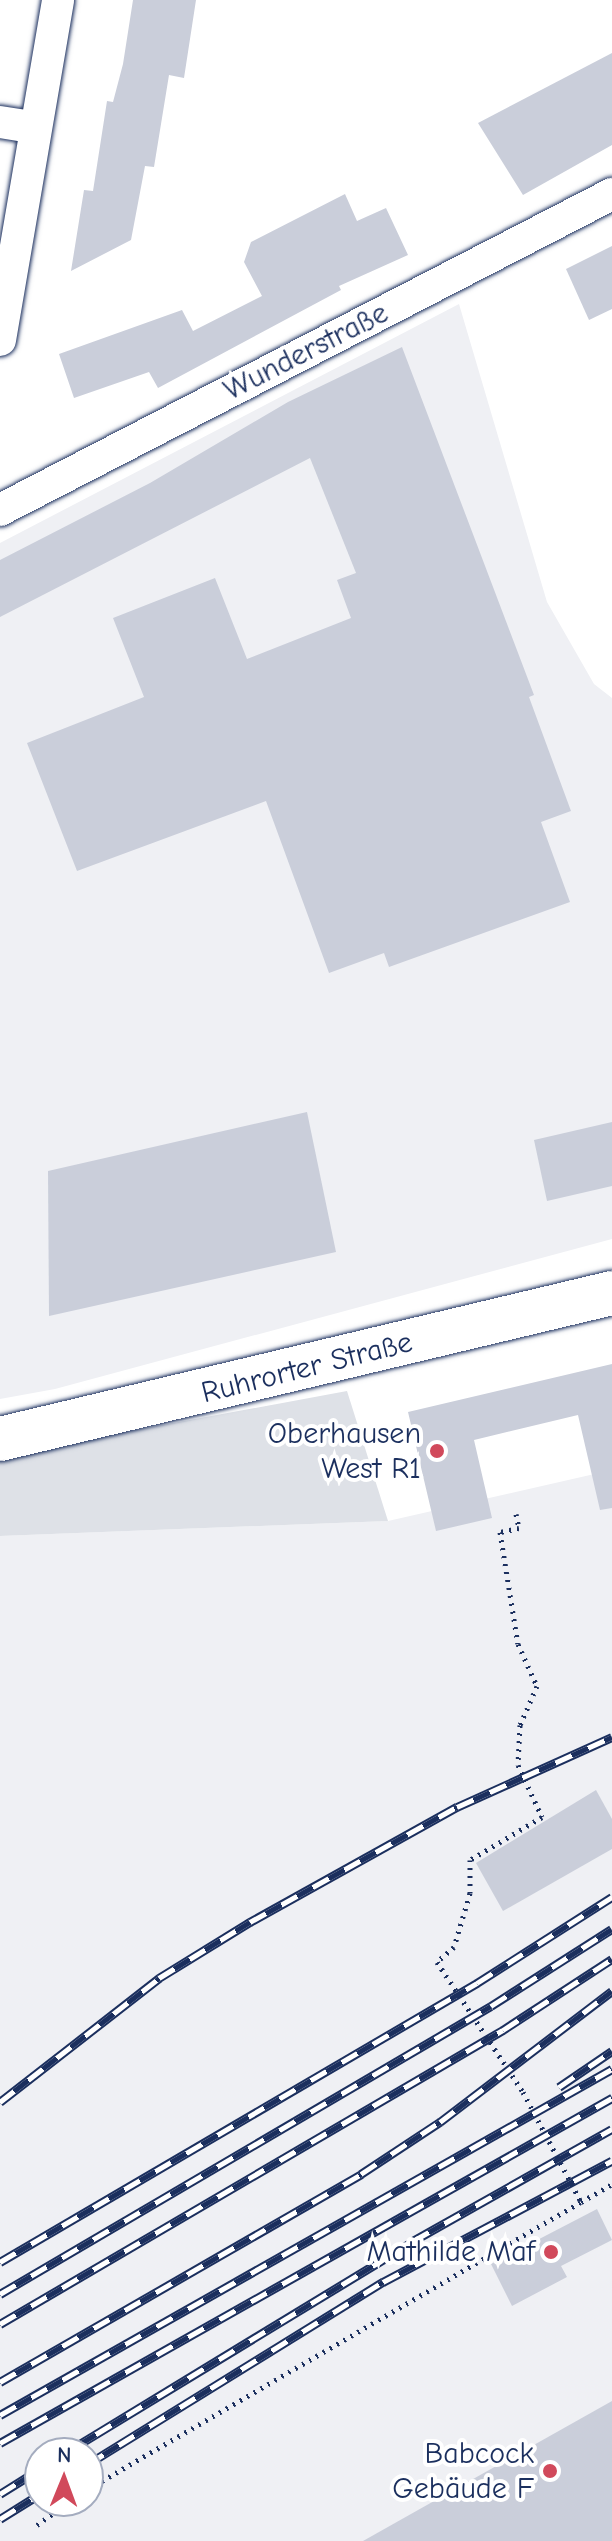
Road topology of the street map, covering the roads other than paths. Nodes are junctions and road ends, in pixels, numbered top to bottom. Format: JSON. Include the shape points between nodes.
{"nodes":[{"id":1,"x":58,"y":0,"type":"edge"},
{"id":2,"x":0,"y":122,"type":"edge"},
{"id":3,"x":36,"y":128,"type":"junction"},
{"id":4,"x":612,"y":194,"type":"edge"},
{"id":5,"x":0,"y":340,"type":"edge"},
{"id":6,"x":0,"y":510,"type":"edge"},
{"id":7,"x":612,"y":1293,"type":"edge"},
{"id":8,"x":0,"y":1439,"type":"edge"}],
"edges":[{"from":1,"to":3,"type":"street"},
{"from":2,"to":3,"type":"street"},
{"from":3,"to":5,"type":"street"},
{"from":4,"to":6,"type":"street","name":"Wunderstraße"},
{"from":7,"to":8,"type":"main road","name":"Ruhrorter Straße"}]}
